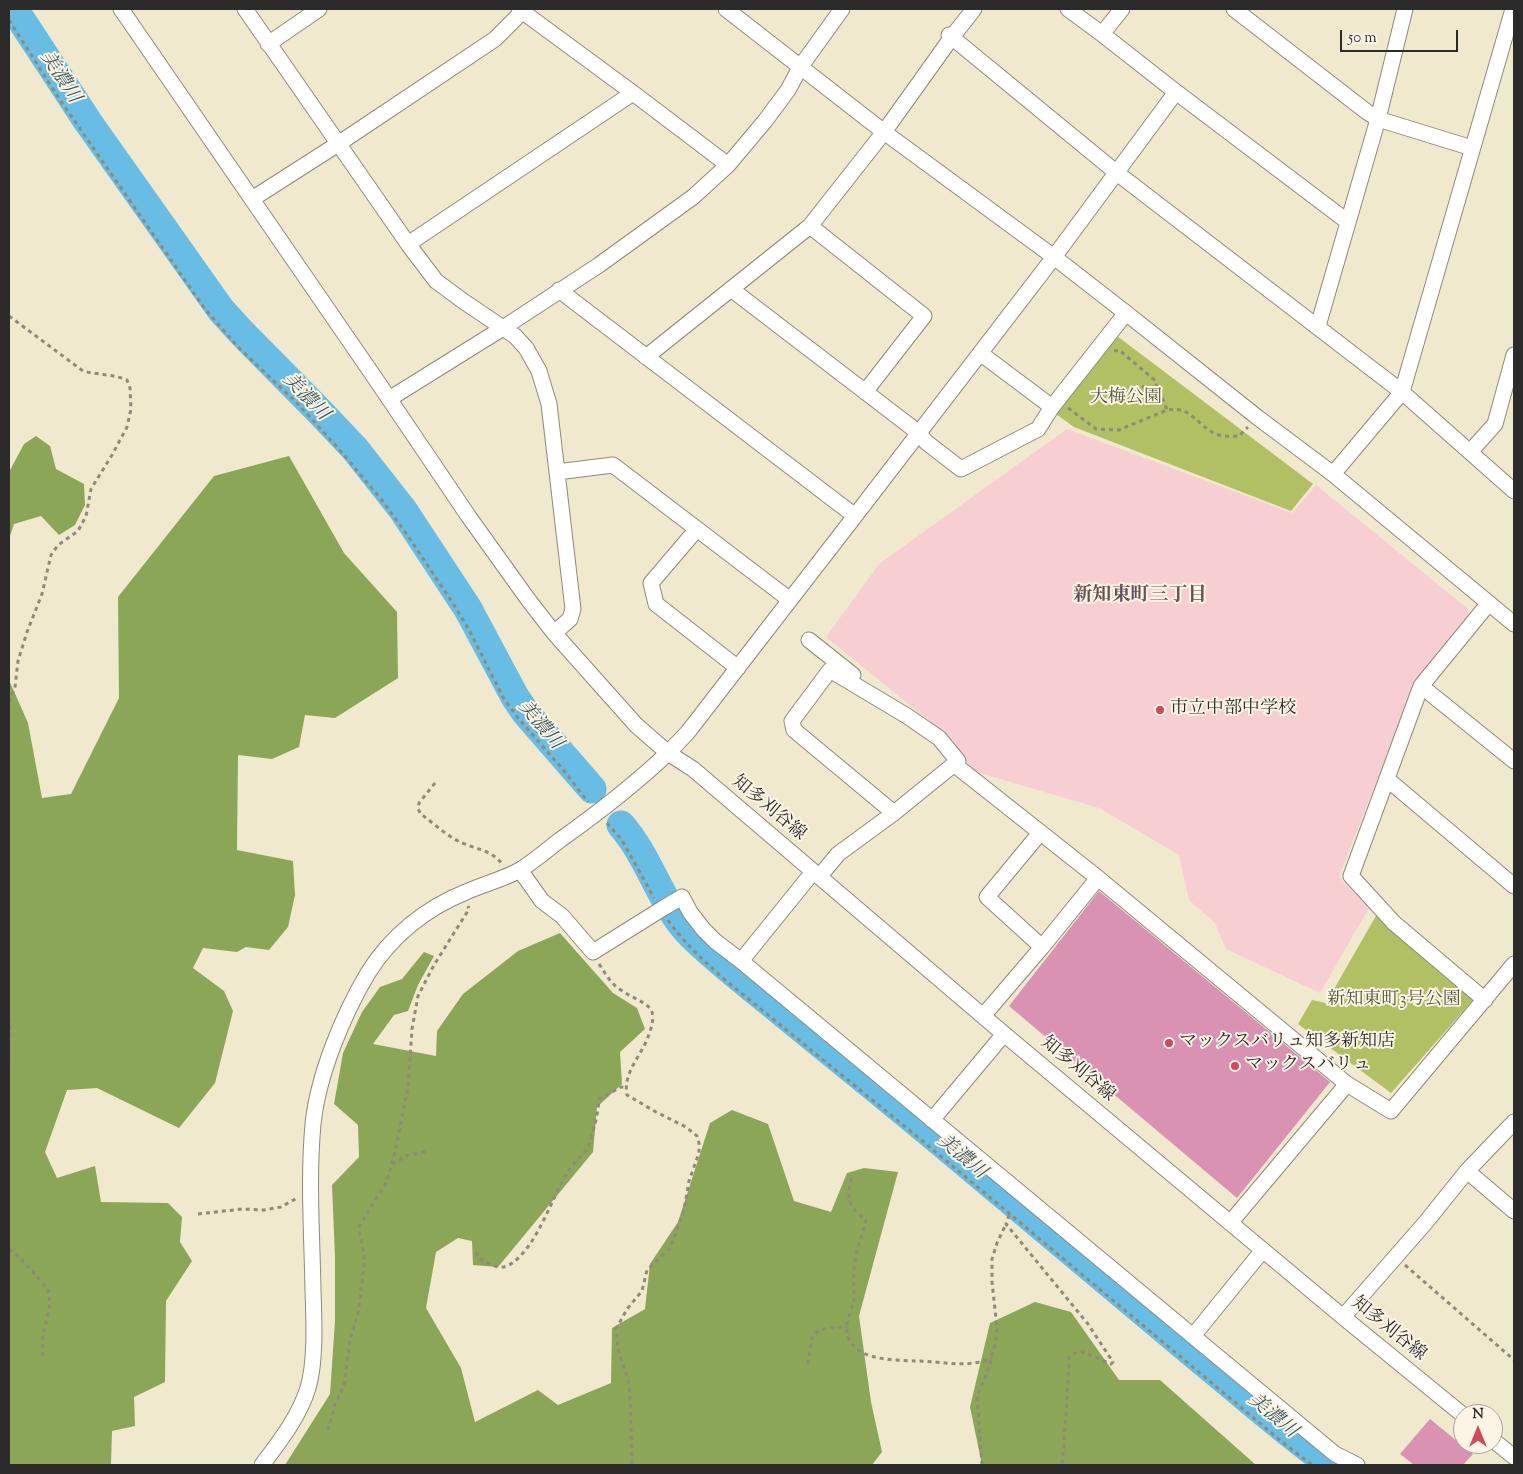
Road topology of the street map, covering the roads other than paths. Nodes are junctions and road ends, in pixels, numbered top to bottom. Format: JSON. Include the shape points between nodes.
{"nodes":[{"id":1,"x":122,"y":9,"type":"edge"},
{"id":2,"x":245,"y":9,"type":"edge"},
{"id":3,"x":319,"y":9,"type":"edge"},
{"id":4,"x":726,"y":9,"type":"edge"},
{"id":5,"x":842,"y":9,"type":"edge"},
{"id":6,"x":974,"y":9,"type":"edge"},
{"id":7,"x":1068,"y":9,"type":"edge"},
{"id":8,"x":1122,"y":9,"type":"edge"},
{"id":9,"x":1234,"y":9,"type":"edge"},
{"id":10,"x":1513,"y":9,"type":"edge"},
{"id":11,"x":522,"y":10,"type":"edge"},
{"id":12,"x":1403,"y":10,"type":"edge"},
{"id":13,"x":1102,"y":34,"type":"junction"},
{"id":14,"x":950,"y":36,"type":"junction"},
{"id":15,"x":268,"y":44,"type":"junction"},
{"id":16,"x":801,"y":66,"type":"junction"},
{"id":17,"x":1176,"y":92,"type":"junction"},
{"id":18,"x":633,"y":93,"type":"junction"},
{"id":19,"x":1378,"y":119,"type":"junction"},
{"id":20,"x":884,"y":132,"type":"junction"},
{"id":21,"x":338,"y":144,"type":"junction"},
{"id":22,"x":1472,"y":148,"type":"junction"},
{"id":23,"x":728,"y":165,"type":"junction"},
{"id":24,"x":1117,"y":173,"type":"junction"},
{"id":25,"x":252,"y":199,"type":"junction"},
{"id":26,"x":1348,"y":222,"type":"junction"},
{"id":27,"x":810,"y":226,"type":"junction"},
{"id":28,"x":408,"y":244,"type":"junction"},
{"id":29,"x":1054,"y":257,"type":"junction"},
{"id":30,"x":731,"y":289,"type":"junction"},
{"id":31,"x":559,"y":290,"type":"junction"},
{"id":32,"x":1126,"y":313,"type":"junction"},
{"id":33,"x":1318,"y":326,"type":"junction"},
{"id":34,"x":503,"y":328,"type":"junction"},
{"id":35,"x":980,"y":353,"type":"junction"},
{"id":36,"x":646,"y":357,"type":"junction"},
{"id":37,"x":1513,"y":363,"type":"edge"},
{"id":38,"x":865,"y":392,"type":"junction"},
{"id":39,"x":1402,"y":392,"type":"junction"},
{"id":40,"x":389,"y":399,"type":"junction"},
{"id":41,"x":1060,"y":405,"type":"junction"},
{"id":42,"x":919,"y":433,"type":"junction"},
{"id":43,"x":1470,"y":452,"type":"junction"},
{"id":44,"x":557,"y":472,"type":"junction"},
{"id":45,"x":1333,"y":474,"type":"junction"},
{"id":46,"x":1514,"y":491,"type":"edge"},
{"id":47,"x":855,"y":516,"type":"junction"},
{"id":48,"x":697,"y":530,"type":"junction"},
{"id":49,"x":790,"y":600,"type":"junction"},
{"id":50,"x":1489,"y":604,"type":"junction"},
{"id":51,"x":1514,"y":624,"type":"edge"},
{"id":52,"x":554,"y":633,"type":"junction"},
{"id":53,"x":809,"y":640,"type":"dead end"},
{"id":54,"x":738,"y":668,"type":"junction"},
{"id":55,"x":855,"y":684,"type":"junction"},
{"id":56,"x":1422,"y":686,"type":"junction"},
{"id":57,"x":668,"y":753,"type":"junction"},
{"id":58,"x":1514,"y":761,"type":"edge"},
{"id":59,"x":955,"y":765,"type":"junction"},
{"id":60,"x":1387,"y":779,"type":"junction"},
{"id":61,"x":894,"y":813,"type":"junction"},
{"id":62,"x":1040,"y":833,"type":"junction"},
{"id":63,"x":520,"y":870,"type":"junction"},
{"id":64,"x":816,"y":875,"type":"junction"},
{"id":65,"x":1098,"y":878,"type":"junction"},
{"id":66,"x":1514,"y":886,"type":"edge"},
{"id":67,"x":1042,"y":947,"type":"junction"},
{"id":68,"x":741,"y":961,"type":"junction"},
{"id":69,"x":1514,"y":964,"type":"edge"},
{"id":70,"x":1485,"y":1000,"type":"junction"},
{"id":71,"x":983,"y":1016,"type":"junction"},
{"id":72,"x":1004,"y":1034,"type":"junction"},
{"id":73,"x":1347,"y":1084,"type":"junction"},
{"id":74,"x":932,"y":1120,"type":"junction"},
{"id":75,"x":1514,"y":1122,"type":"edge"},
{"id":76,"x":1467,"y":1171,"type":"junction"},
{"id":77,"x":1514,"y":1211,"type":"edge"},
{"id":78,"x":1230,"y":1223,"type":"junction"},
{"id":79,"x":1263,"y":1250,"type":"junction"},
{"id":80,"x":1342,"y":1317,"type":"junction"},
{"id":81,"x":1193,"y":1336,"type":"junction"},
{"id":82,"x":1453,"y":1407,"type":"edge"},
{"id":83,"x":262,"y":1465,"type":"edge"},
{"id":84,"x":1357,"y":1465,"type":"edge"}],
"edges":[{"from":1,"to":25,"type":"street","name":"知多刈谷線"},
{"from":2,"to":15,"type":"street"},
{"from":3,"to":15,"type":"street"},
{"from":4,"to":16,"type":"street"},
{"from":5,"to":16,"type":"street"},
{"from":6,"to":14,"type":"street"},
{"from":7,"to":13,"type":"street"},
{"from":8,"to":13,"type":"street"},
{"from":9,"to":19,"type":"street"},
{"from":10,"to":22,"type":"street"},
{"from":11,"to":18,"type":"street"},
{"from":11,"to":21,"type":"street","via":[[495,39]]},
{"from":12,"to":19,"type":"street"},
{"from":13,"to":17,"type":"street"},
{"from":14,"to":20,"type":"street"},
{"from":14,"to":24,"type":"street"},
{"from":15,"to":21,"type":"street"},
{"from":16,"to":20,"type":"street"},
{"from":16,"to":23,"type":"street","via":[[788,90]]},
{"from":17,"to":24,"type":"street"},
{"from":17,"to":26,"type":"street"},
{"from":18,"to":23,"type":"street"},
{"from":18,"to":28,"type":"street"},
{"from":19,"to":22,"type":"street"},
{"from":19,"to":26,"type":"street"},
{"from":20,"to":27,"type":"street"},
{"from":20,"to":29,"type":"street"},
{"from":21,"to":25,"type":"street"},
{"from":21,"to":28,"type":"street"},
{"from":22,"to":39,"type":"street"},
{"from":23,"to":31,"type":"street","via":[[693,198],[606,261]]},
{"from":24,"to":29,"type":"street"},
{"from":24,"to":33,"type":"street"},
{"from":25,"to":40,"type":"street","name":"知多刈谷線"},
{"from":26,"to":33,"type":"street"},
{"from":27,"to":30,"type":"street"},
{"from":27,"to":38,"type":"street","via":[[924,316]]},
{"from":28,"to":34,"type":"street","via":[[436,281]]},
{"from":29,"to":32,"type":"street"},
{"from":29,"to":35,"type":"street"},
{"from":30,"to":36,"type":"street"},
{"from":30,"to":38,"type":"street"},
{"from":31,"to":34,"type":"street"},
{"from":31,"to":36,"type":"street"},
{"from":32,"to":41,"type":"street"},
{"from":32,"to":45,"type":"street"},
{"from":33,"to":39,"type":"street"},
{"from":34,"to":40,"type":"street"},
{"from":34,"to":44,"type":"street","via":[[526,348],[544,383]]},
{"from":35,"to":41,"type":"street"},
{"from":35,"to":42,"type":"street"},
{"from":36,"to":47,"type":"street"},
{"from":37,"to":43,"type":"street","via":[[1495,424]]},
{"from":38,"to":42,"type":"street"},
{"from":39,"to":43,"type":"street"},
{"from":39,"to":45,"type":"street"},
{"from":40,"to":52,"type":"street","name":"知多刈谷線","via":[[495,556]]},
{"from":41,"to":42,"type":"street","via":[[1038,429],[961,469]]},
{"from":42,"to":47,"type":"street"},
{"from":43,"to":46,"type":"street"},
{"from":44,"to":48,"type":"street","via":[[613,465]]},
{"from":44,"to":52,"type":"street","via":[[573,609],[570,619]]},
{"from":45,"to":50,"type":"street"},
{"from":47,"to":49,"type":"street"},
{"from":48,"to":49,"type":"street"},
{"from":48,"to":54,"type":"street","via":[[651,583],[656,604]]},
{"from":49,"to":54,"type":"street"},
{"from":50,"to":51,"type":"street"},
{"from":50,"to":56,"type":"street"},
{"from":52,"to":57,"type":"street","name":"知多刈谷線","via":[[636,725]]},
{"from":53,"to":55,"type":"street","via":[[857,678]]},
{"from":54,"to":57,"type":"street"},
{"from":55,"to":59,"type":"street","via":[[939,738],[958,761]]},
{"from":55,"to":61,"type":"street","via":[[830,670],[792,721],[794,730]]},
{"from":56,"to":58,"type":"street"},
{"from":56,"to":60,"type":"street"},
{"from":57,"to":63,"type":"street","via":[[639,780]]},
{"from":57,"to":64,"type":"street","name":"知多刈谷線","via":[[693,769]]},
{"from":59,"to":61,"type":"street"},
{"from":59,"to":62,"type":"street"},
{"from":60,"to":66,"type":"street"},
{"from":60,"to":70,"type":"street","via":[[1351,876],[1394,924]]},
{"from":61,"to":64,"type":"street","via":[[838,854]]},
{"from":62,"to":65,"type":"street"},
{"from":62,"to":67,"type":"street","via":[[987,897]]},
{"from":63,"to":68,"type":"street","via":[[542,901],[562,916],[593,952],[682,897],[703,929]]},
{"from":63,"to":83,"type":"street","via":[[436,906],[398,935],[369,972],[333,1046],[313,1123],[314,1308],[308,1388],[298,1413]]},
{"from":64,"to":68,"type":"street"},
{"from":64,"to":71,"type":"street","name":"知多刈谷線"},
{"from":65,"to":67,"type":"street"},
{"from":65,"to":73,"type":"street"},
{"from":67,"to":71,"type":"street"},
{"from":68,"to":74,"type":"street"},
{"from":69,"to":70,"type":"street"},
{"from":70,"to":73,"type":"street","via":[[1391,1111]]},
{"from":71,"to":72,"type":"street","name":"知多刈谷線"},
{"from":72,"to":74,"type":"street"},
{"from":72,"to":78,"type":"street","name":"知多刈谷線"},
{"from":73,"to":78,"type":"street"},
{"from":74,"to":81,"type":"street"},
{"from":75,"to":76,"type":"street"},
{"from":76,"to":77,"type":"street"},
{"from":76,"to":80,"type":"street"},
{"from":78,"to":79,"type":"street","name":"知多刈谷線"},
{"from":79,"to":80,"type":"street","name":"知多刈谷線"},
{"from":79,"to":81,"type":"street"},
{"from":80,"to":82,"type":"street","name":"知多刈谷線"},
{"from":81,"to":84,"type":"street","via":[[1336,1454]]}]}
